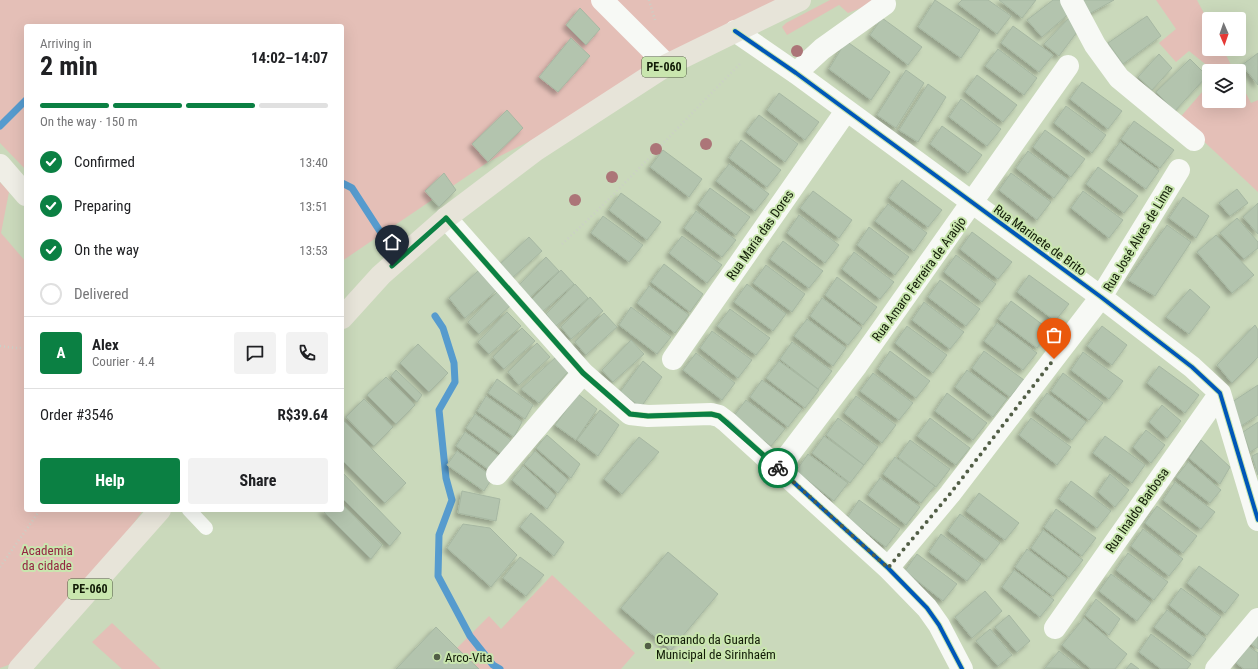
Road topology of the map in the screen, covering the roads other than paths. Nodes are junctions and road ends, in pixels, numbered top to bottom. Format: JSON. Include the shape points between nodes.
{"nodes":[{"id":1,"x":602,"y":0,"type":"edge"},
{"id":2,"x":800,"y":0,"type":"edge"},
{"id":3,"x":1071,"y":0,"type":"edge"},
{"id":4,"x":885,"y":4,"type":"dead end"},
{"id":5,"x":735,"y":31,"type":"junction"},
{"id":6,"x":667,"y":65,"type":"junction"},
{"id":7,"x":1068,"y":66,"type":"dead end"},
{"id":8,"x":796,"y":73,"type":"junction"},
{"id":9,"x":846,"y":111,"type":"junction"},
{"id":10,"x":1194,"y":140,"type":"dead end"},
{"id":11,"x":0,"y":165,"type":"edge"},
{"id":12,"x":1178,"y":170,"type":"dead end"},
{"id":13,"x":24,"y":193,"type":"edge"},
{"id":14,"x":973,"y":203,"type":"junction"},
{"id":15,"x":446,"y":218,"type":"junction"},
{"id":16,"x":1101,"y":297,"type":"junction"},
{"id":17,"x":344,"y":316,"type":"edge"},
{"id":18,"x":673,"y":359,"type":"dead end"},
{"id":19,"x":583,"y":373,"type":"junction"},
{"id":20,"x":1220,"y":393,"type":"junction"},
{"id":21,"x":778,"y":469,"type":"junction"},
{"id":22,"x":497,"y":474,"type":"dead end"},
{"id":23,"x":158,"y":512,"type":"edge"},
{"id":24,"x":191,"y":512,"type":"edge"},
{"id":25,"x":1258,"y":520,"type":"edge"},
{"id":26,"x":206,"y":528,"type":"dead end"},
{"id":27,"x":888,"y":568,"type":"junction"},
{"id":28,"x":1258,"y":619,"type":"edge"},
{"id":29,"x":1055,"y":628,"type":"dead end"},
{"id":30,"x":19,"y":669,"type":"edge"},
{"id":31,"x":962,"y":669,"type":"edge"},
{"id":32,"x":1216,"y":669,"type":"edge"}],
"edges":[{"from":1,"to":6,"type":"street"},
{"from":2,"to":5,"type":"main road","number":"PE-060"},
{"from":3,"to":10,"type":"street","via":[[1095,45],[1119,78]]},
{"from":4,"to":8,"type":"street","via":[[822,49]]},
{"from":5,"to":6,"type":"main road","number":"PE-060"},
{"from":5,"to":8,"type":"street","name":"Rua Marinete de Brito"},
{"from":6,"to":15,"type":"main road","number":"PE-060","via":[[536,150]]},
{"from":7,"to":14,"type":"street","name":"Rua Amaro Ferreira de Araújo"},
{"from":8,"to":9,"type":"street","name":"Rua Marinete de Brito"},
{"from":9,"to":14,"type":"street","name":"Rua Marinete de Brito"},
{"from":9,"to":18,"type":"street","name":"Rua Maria das Dores"},
{"from":11,"to":13,"type":"main road"},
{"from":12,"to":16,"type":"street","name":"Rua José Alves de Lima"},
{"from":14,"to":16,"type":"street","name":"Rua Marinete de Brito"},
{"from":14,"to":21,"type":"street","name":"Rua Amaro Ferreira de Araújo","via":[[857,365]]},
{"from":15,"to":17,"type":"main road","number":"PE-060","via":[[381,275]]},
{"from":15,"to":19,"type":"street"},
{"from":16,"to":20,"type":"street","name":"Rua Marinete de Brito","via":[[1192,367]]},
{"from":16,"to":27,"type":"street","name":"Rua José Alves de Lima","via":[[950,494]]},
{"from":19,"to":21,"type":"street","via":[[630,414],[719,416]]},
{"from":19,"to":22,"type":"street"},
{"from":20,"to":25,"type":"street"},
{"from":20,"to":29,"type":"street","name":"Rua Inaldo Barbosa"},
{"from":21,"to":27,"type":"street"},
{"from":23,"to":30,"type":"main road","number":"PE-060"},
{"from":24,"to":26,"type":"lane"},
{"from":27,"to":31,"type":"street","via":[[939,624]]},
{"from":28,"to":32,"type":"street"}]}
